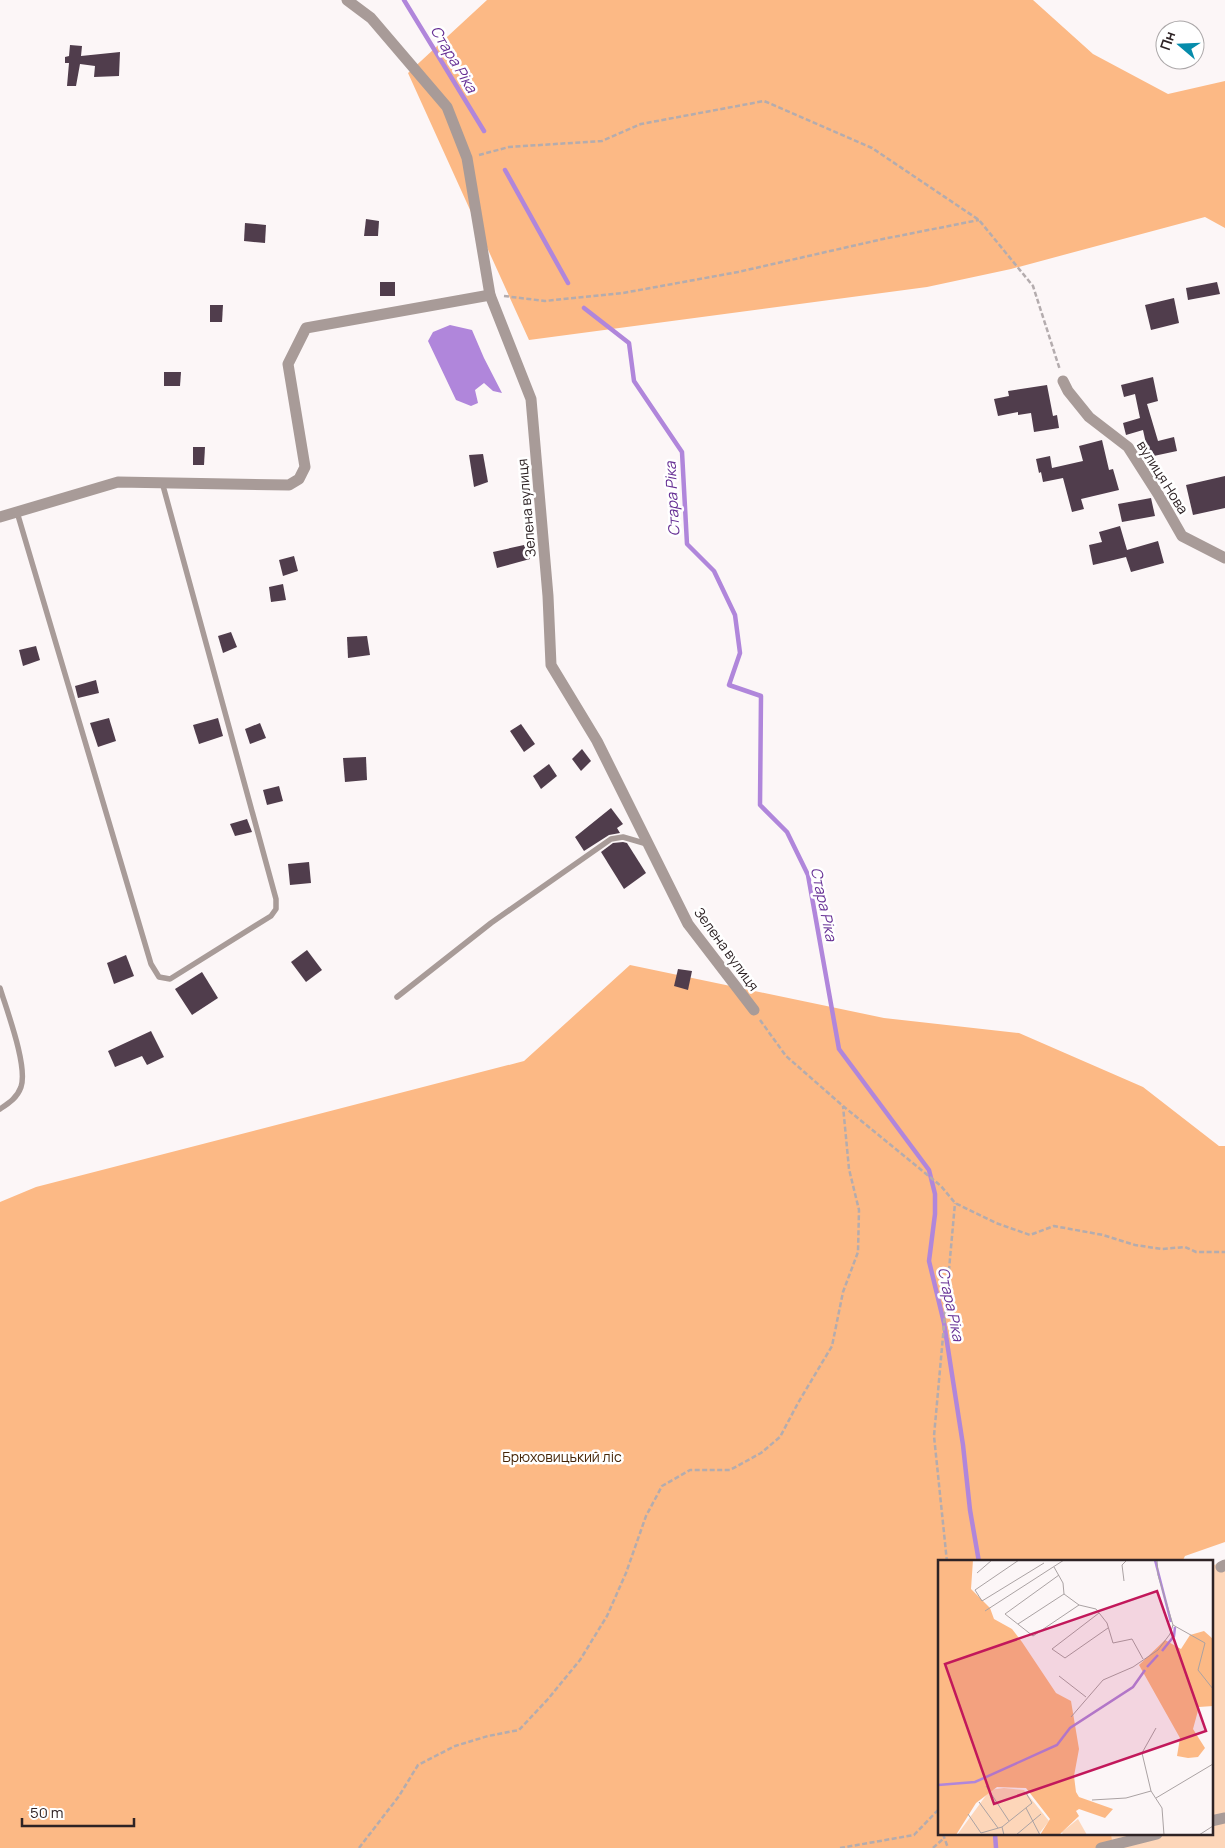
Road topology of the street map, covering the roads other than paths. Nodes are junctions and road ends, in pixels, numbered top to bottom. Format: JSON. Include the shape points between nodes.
{"nodes":[{"id":1,"x":347,"y":0,"type":"edge"},
{"id":2,"x":490,"y":295,"type":"junction"},
{"id":3,"x":1063,"y":381,"type":"road end"},
{"id":4,"x":162,"y":482,"type":"junction"},
{"id":5,"x":17,"y":512,"type":"junction"},
{"id":6,"x":0,"y":517,"type":"edge"},
{"id":7,"x":1225,"y":558,"type":"edge"},
{"id":8,"x":647,"y":844,"type":"junction"},
{"id":9,"x":0,"y":988,"type":"edge"},
{"id":10,"x":397,"y":997,"type":"dead end"},
{"id":11,"x":754,"y":1010,"type":"road end"},
{"id":12,"x":0,"y":1109,"type":"edge"},
{"id":13,"x":1225,"y":1818,"type":"edge"},
{"id":14,"x":1212,"y":1821,"type":"edge"},
{"id":15,"x":1149,"y":1836,"type":"edge"},
{"id":16,"x":1101,"y":1848,"type":"edge"}],
"edges":[{"from":1,"to":2,"type":"street","name":"Зелена вулиця","via":[[371,18],[447,107],[467,158]]},
{"from":2,"to":4,"type":"street","via":[[306,328],[288,364],[305,467],[299,479],[289,485]]},
{"from":2,"to":8,"type":"street","name":"Зелена вулиця","via":[[531,399],[551,665],[597,741]]},
{"from":3,"to":7,"type":"street","name":"вулиця Нова","via":[[1089,417],[1128,447],[1182,536]]},
{"from":4,"to":5,"type":"street","via":[[118,482]]},
{"from":4,"to":5,"type":"lane","via":[[276,899],[276,909],[271,916],[170,979],[159,977],[151,964]]},
{"from":5,"to":6,"type":"street"},
{"from":8,"to":10,"type":"lane","via":[[623,837],[611,838],[491,923]]},
{"from":8,"to":11,"type":"street","name":"Зелена вулиця","via":[[688,924]]},
{"from":9,"to":12,"type":"lane","via":[[24,1069],[21,1087],[14,1101]]},
{"from":13,"to":14,"type":"street"},
{"from":15,"to":16,"type":"street"}]}
